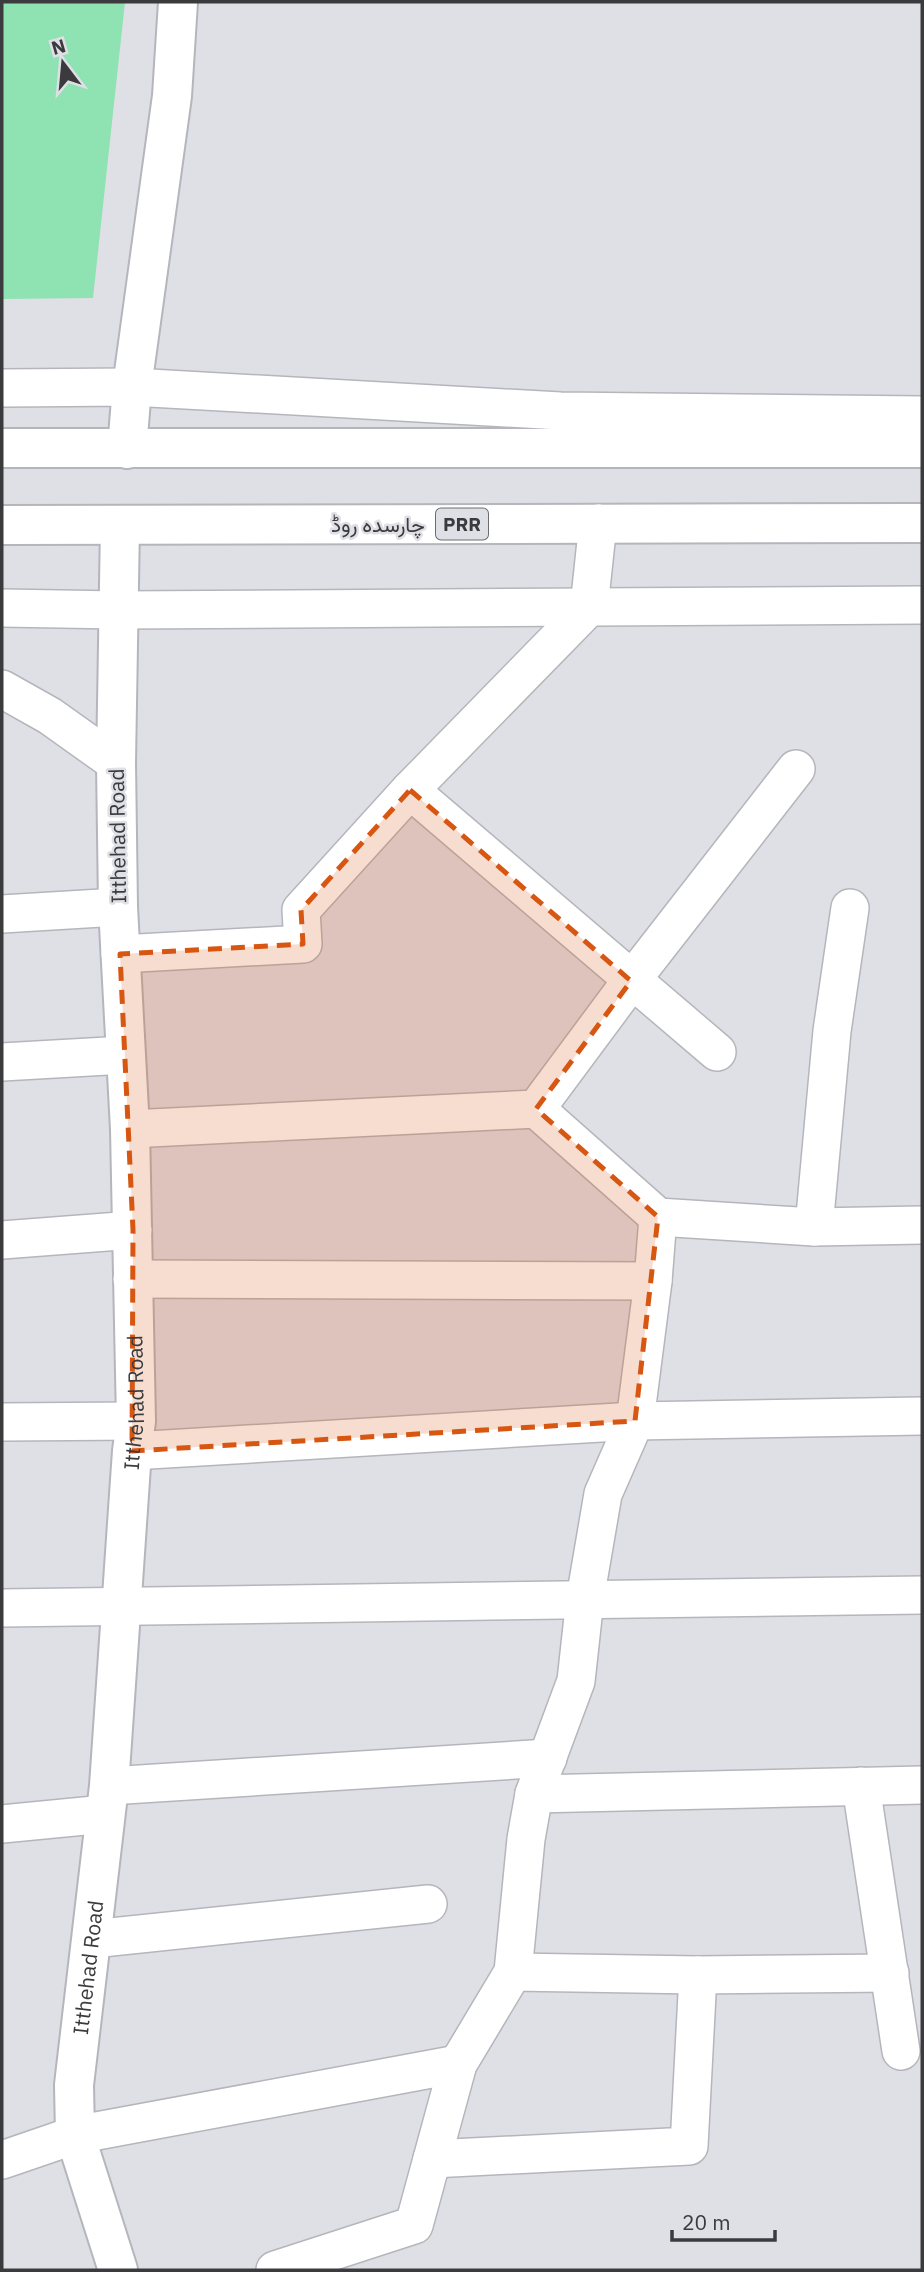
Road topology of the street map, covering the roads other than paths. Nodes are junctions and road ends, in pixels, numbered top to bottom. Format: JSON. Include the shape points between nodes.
{"nodes":[{"id":1,"x":178,"y":2,"type":"edge"},
{"id":2,"x":2,"y":387,"type":"edge"},
{"id":3,"x":132,"y":387,"type":"junction"},
{"id":4,"x":922,"y":415,"type":"edge"},
{"id":5,"x":2,"y":448,"type":"edge"},
{"id":6,"x":922,"y":448,"type":"edge"},
{"id":7,"x":127,"y":449,"type":"junction"},
{"id":8,"x":598,"y":523,"type":"junction"},
{"id":9,"x":922,"y":523,"type":"edge"},
{"id":10,"x":2,"y":525,"type":"edge"},
{"id":11,"x":120,"y":525,"type":"junction"},
{"id":12,"x":922,"y":605,"type":"edge"},
{"id":13,"x":589,"y":607,"type":"junction"},
{"id":14,"x":2,"y":608,"type":"edge"},
{"id":15,"x":118,"y":610,"type":"junction"},
{"id":16,"x":2,"y":689,"type":"edge"},
{"id":17,"x":116,"y":763,"type":"junction"},
{"id":18,"x":796,"y":769,"type":"dead end"},
{"id":19,"x":410,"y":790,"type":"junction"},
{"id":20,"x":118,"y":907,"type":"junction"},
{"id":21,"x":850,"y":908,"type":"dead end"},
{"id":22,"x":2,"y":914,"type":"edge"},
{"id":23,"x":120,"y":954,"type":"junction"},
{"id":24,"x":631,"y":981,"type":"junction"},
{"id":25,"x":717,"y":1052,"type":"dead end"},
{"id":26,"x":125,"y":1055,"type":"junction"},
{"id":27,"x":2,"y":1062,"type":"edge"},
{"id":28,"x":536,"y":1110,"type":"junction"},
{"id":29,"x":130,"y":1129,"type":"junction"},
{"id":30,"x":658,"y":1217,"type":"junction"},
{"id":31,"x":922,"y":1225,"type":"edge"},
{"id":32,"x":814,"y":1227,"type":"junction"},
{"id":33,"x":133,"y":1230,"type":"junction"},
{"id":34,"x":2,"y":1240,"type":"edge"},
{"id":35,"x":132,"y":1279,"type":"junction"},
{"id":36,"x":653,"y":1281,"type":"junction"},
{"id":37,"x":922,"y":1416,"type":"edge"},
{"id":38,"x":635,"y":1421,"type":"junction"},
{"id":39,"x":2,"y":1422,"type":"edge"},
{"id":40,"x":134,"y":1436,"type":"junction"},
{"id":41,"x":922,"y":1595,"type":"edge"},
{"id":42,"x":585,"y":1599,"type":"junction"},
{"id":43,"x":122,"y":1607,"type":"junction"},
{"id":44,"x":2,"y":1608,"type":"edge"},
{"id":45,"x":548,"y":1758,"type":"junction"},
{"id":46,"x":922,"y":1785,"type":"edge"},
{"id":47,"x":861,"y":1786,"type":"junction"},
{"id":48,"x":534,"y":1794,"type":"junction"},
{"id":49,"x":107,"y":1800,"type":"junction"},
{"id":50,"x":2,"y":1824,"type":"edge"},
{"id":51,"x":428,"y":1904,"type":"dead end"},
{"id":52,"x":92,"y":1939,"type":"junction"},
{"id":53,"x":513,"y":1972,"type":"junction"},
{"id":54,"x":890,"y":1973,"type":"junction"},
{"id":55,"x":698,"y":1975,"type":"junction"},
{"id":56,"x":901,"y":2051,"type":"dead end"},
{"id":57,"x":458,"y":2064,"type":"junction"},
{"id":58,"x":75,"y":2135,"type":"junction"},
{"id":59,"x":432,"y":2159,"type":"junction"},
{"id":60,"x":2,"y":2160,"type":"edge"},
{"id":61,"x":118,"y":2270,"type":"edge"},
{"id":62,"x":275,"y":2270,"type":"edge"}],
"edges":[{"from":1,"to":3,"type":"main road","via":[[172,96]]},
{"from":2,"to":3,"type":"street"},
{"from":3,"to":4,"type":"street","via":[[560,411]]},
{"from":3,"to":7,"type":"main road"},
{"from":5,"to":7,"type":"main road"},
{"from":6,"to":7,"type":"main road"},
{"from":8,"to":9,"type":"main road","name":"چارسدہ روڈ","number":"PRR"},
{"from":8,"to":11,"type":"main road","name":"چارسدہ روڈ","number":"PRR"},
{"from":8,"to":13,"type":"street"},
{"from":10,"to":11,"type":"main road","name":"چارسدہ روڈ","number":"PRR"},
{"from":11,"to":15,"type":"main road","name":"Itthehad Road"},
{"from":12,"to":13,"type":"street"},
{"from":13,"to":15,"type":"street"},
{"from":13,"to":19,"type":"street"},
{"from":14,"to":15,"type":"street"},
{"from":15,"to":17,"type":"main road","name":"Itthehad Road"},
{"from":16,"to":17,"type":"street"},
{"from":17,"to":20,"type":"main road","name":"Itthehad Road"},
{"from":18,"to":24,"type":"street"},
{"from":19,"to":23,"type":"street","via":[[301,910],[303,944]]},
{"from":19,"to":24,"type":"street"},
{"from":20,"to":22,"type":"street"},
{"from":20,"to":23,"type":"main road","name":"Itthehad Road"},
{"from":21,"to":32,"type":"street","via":[[832,1031]]},
{"from":23,"to":26,"type":"main road","name":"Itthehad Road"},
{"from":24,"to":25,"type":"street"},
{"from":24,"to":28,"type":"street"},
{"from":26,"to":27,"type":"street"},
{"from":26,"to":29,"type":"main road","name":"Itthehad Road"},
{"from":28,"to":29,"type":"street"},
{"from":28,"to":30,"type":"street"},
{"from":29,"to":33,"type":"main road","name":"Itthehad Road"},
{"from":30,"to":32,"type":"street"},
{"from":30,"to":36,"type":"street"},
{"from":31,"to":32,"type":"street"},
{"from":33,"to":34,"type":"street"},
{"from":33,"to":35,"type":"main road","name":"Itthehad Road"},
{"from":35,"to":36,"type":"street"},
{"from":35,"to":40,"type":"main road","name":"Itthehad Road"},
{"from":36,"to":38,"type":"street"},
{"from":37,"to":38,"type":"street"},
{"from":38,"to":40,"type":"street"},
{"from":38,"to":42,"type":"street","via":[[603,1494]]},
{"from":39,"to":40,"type":"street"},
{"from":40,"to":43,"type":"main road","name":"Itthehad Road"},
{"from":41,"to":42,"type":"street"},
{"from":42,"to":43,"type":"street"},
{"from":42,"to":45,"type":"street","via":[[576,1681]]},
{"from":43,"to":44,"type":"street"},
{"from":43,"to":49,"type":"main road","name":"Itthehad Road"},
{"from":45,"to":48,"type":"street"},
{"from":45,"to":49,"type":"street"},
{"from":46,"to":47,"type":"street"},
{"from":47,"to":48,"type":"street"},
{"from":47,"to":54,"type":"street"},
{"from":48,"to":53,"type":"street"},
{"from":49,"to":50,"type":"street"},
{"from":49,"to":52,"type":"main road","name":"Itthehad Road"},
{"from":51,"to":52,"type":"street"},
{"from":52,"to":58,"type":"main road","name":"Itthehad Road","via":[[74,2085]]},
{"from":53,"to":55,"type":"street"},
{"from":53,"to":57,"type":"street"},
{"from":54,"to":55,"type":"street"},
{"from":54,"to":56,"type":"street"},
{"from":55,"to":59,"type":"street","via":[[689,2146]]},
{"from":57,"to":58,"type":"street"},
{"from":57,"to":59,"type":"street"},
{"from":58,"to":60,"type":"street"},
{"from":58,"to":61,"type":"main road","name":"Itthehad Road"},
{"from":59,"to":62,"type":"street","via":[[414,2225]]}]}
